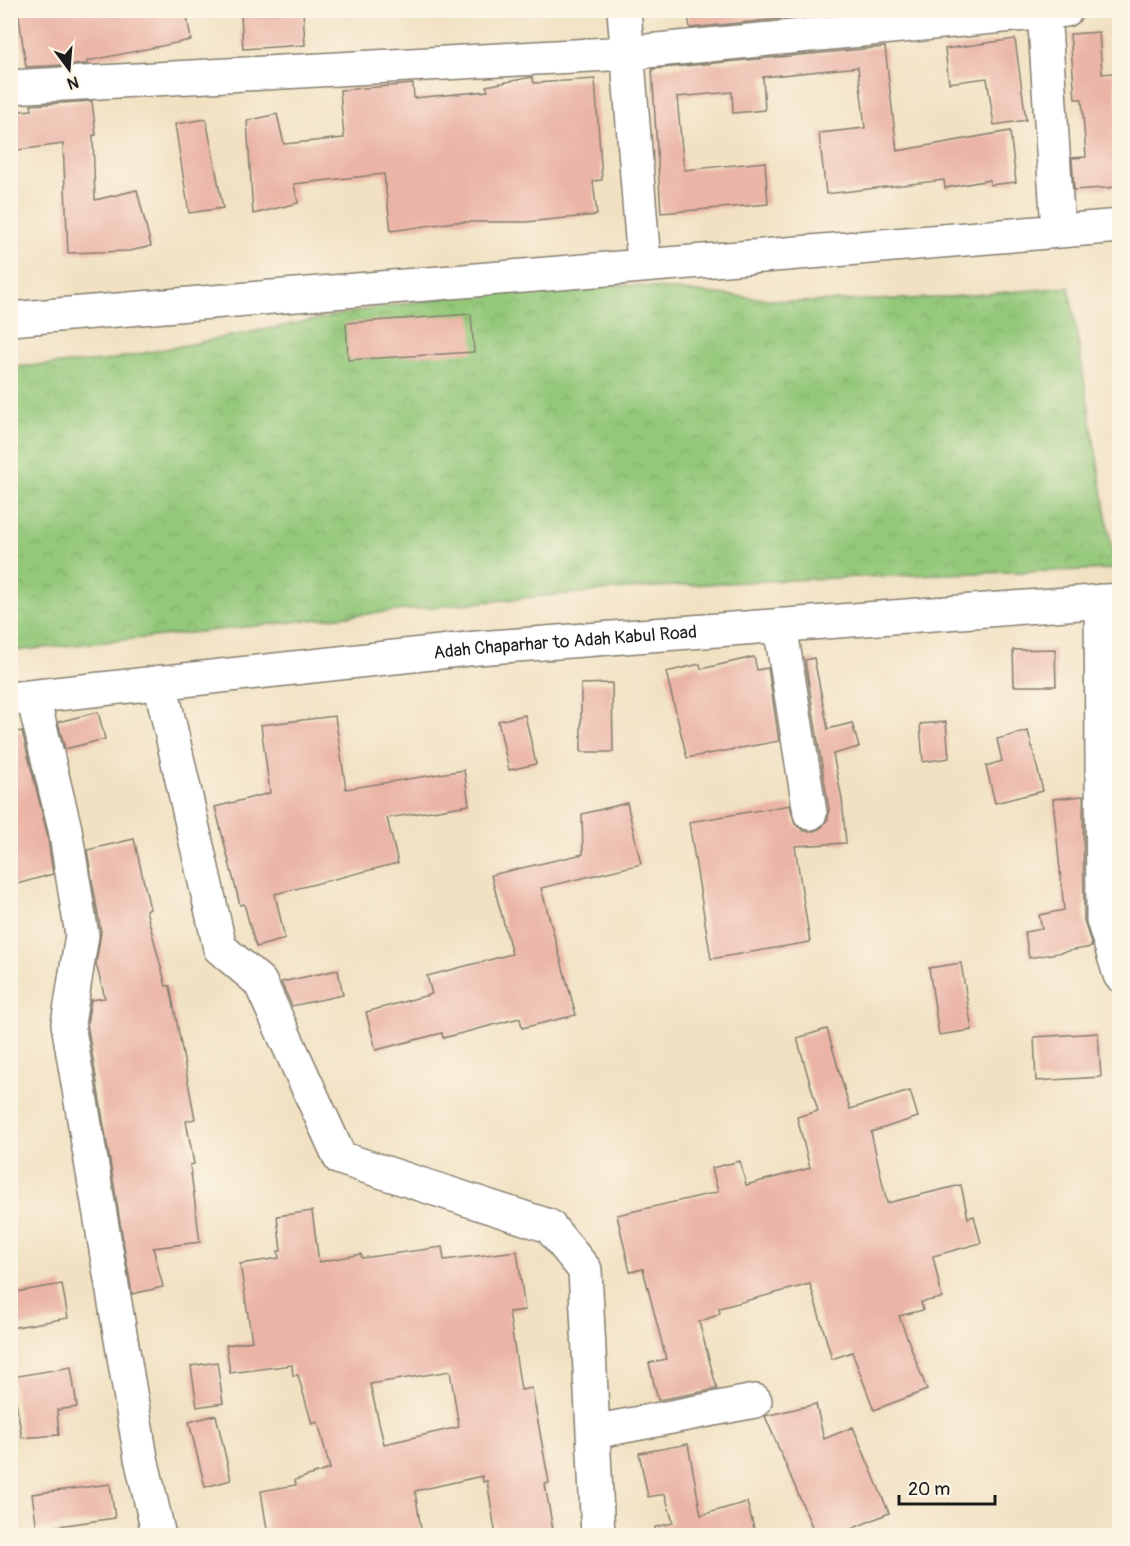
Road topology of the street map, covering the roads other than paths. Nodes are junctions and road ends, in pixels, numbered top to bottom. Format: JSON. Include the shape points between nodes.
{"nodes":[{"id":1,"x":624,"y":10,"type":"edge"},
{"id":2,"x":1051,"y":11,"type":"edge"},
{"id":3,"x":627,"y":53,"type":"junction"},
{"id":4,"x":10,"y":87,"type":"edge"},
{"id":5,"x":1119,"y":226,"type":"edge"},
{"id":6,"x":1058,"y":230,"type":"junction"},
{"id":7,"x":644,"y":264,"type":"junction"},
{"id":8,"x":10,"y":319,"type":"edge"},
{"id":9,"x":1110,"y":601,"type":"edge"},
{"id":10,"x":780,"y":625,"type":"junction"},
{"id":11,"x":160,"y":682,"type":"junction"},
{"id":12,"x":22,"y":698,"type":"edge"},
{"id":13,"x":810,"y":813,"type":"dead end"},
{"id":14,"x":1119,"y":975,"type":"edge"},
{"id":15,"x":755,"y":1401,"type":"dead end"},
{"id":16,"x":593,"y":1432,"type":"junction"},
{"id":17,"x":159,"y":1536,"type":"edge"},
{"id":18,"x":598,"y":1536,"type":"edge"}],
"edges":[{"from":1,"to":3,"type":"street"},
{"from":2,"to":3,"type":"street"},
{"from":2,"to":6,"type":"street"},
{"from":3,"to":4,"type":"street"},
{"from":3,"to":7,"type":"street"},
{"from":5,"to":6,"type":"street"},
{"from":6,"to":7,"type":"street"},
{"from":7,"to":8,"type":"street"},
{"from":9,"to":10,"type":"street","name":"Adah Chaparhar to Adah Kabul Road"},
{"from":9,"to":14,"type":"street","via":[[1102,920]]},
{"from":10,"to":11,"type":"street","name":"Adah Chaparhar to Adah Kabul Road","via":[[477,648]]},
{"from":10,"to":13,"type":"street"},
{"from":11,"to":12,"type":"street","name":"Adah Chaparhar to Adah Kabul Road"},
{"from":11,"to":16,"type":"street","via":[[220,948],[260,982],[340,1158],[549,1226],[585,1270]]},
{"from":12,"to":17,"type":"street","via":[[65,829],[82,935],[68,1024],[141,1458]]},
{"from":15,"to":16,"type":"street"},
{"from":16,"to":18,"type":"street"}]}
